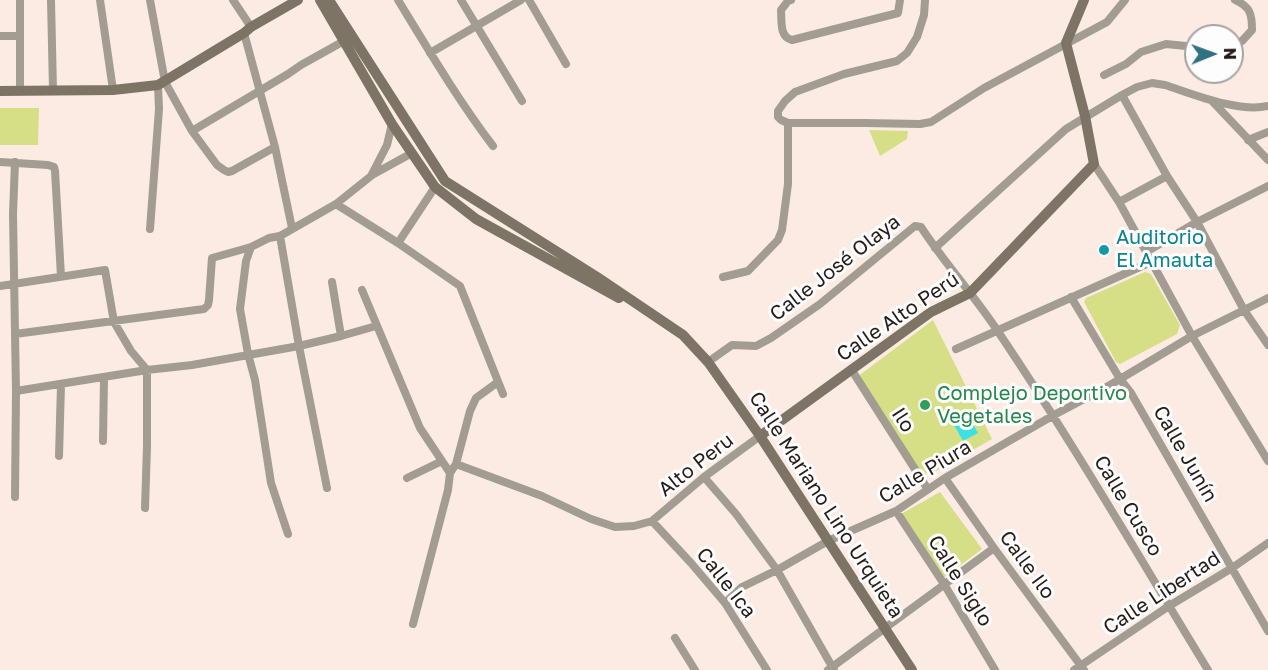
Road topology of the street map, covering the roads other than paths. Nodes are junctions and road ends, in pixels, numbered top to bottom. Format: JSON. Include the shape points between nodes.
{"nodes":[{"id":1,"x":20,"y":0,"type":"edge"},
{"id":2,"x":51,"y":0,"type":"edge"},
{"id":3,"x":100,"y":0,"type":"edge"},
{"id":4,"x":150,"y":0,"type":"edge"},
{"id":5,"x":233,"y":0,"type":"edge"},
{"id":6,"x":298,"y":0,"type":"edge"},
{"id":7,"x":320,"y":0,"type":"edge"},
{"id":8,"x":330,"y":0,"type":"edge"},
{"id":9,"x":398,"y":0,"type":"edge"},
{"id":10,"x":461,"y":0,"type":"edge"},
{"id":11,"x":520,"y":0,"type":"edge"},
{"id":12,"x":529,"y":0,"type":"edge"},
{"id":13,"x":791,"y":0,"type":"edge"},
{"id":14,"x":900,"y":0,"type":"edge"},
{"id":15,"x":925,"y":0,"type":"edge"},
{"id":16,"x":1084,"y":0,"type":"edge"},
{"id":17,"x":1125,"y":0,"type":"edge"},
{"id":18,"x":1235,"y":0,"type":"edge"},
{"id":19,"x":477,"y":26,"type":"junction"},
{"id":20,"x":247,"y":30,"type":"junction"},
{"id":21,"x":0,"y":36,"type":"edge"},
{"id":22,"x":21,"y":36,"type":"junction"},
{"id":23,"x":1244,"y":39,"type":"edge"},
{"id":24,"x":344,"y":40,"type":"junction"},
{"id":25,"x":1066,"y":43,"type":"junction"},
{"id":26,"x":1184,"y":46,"type":"edge"},
{"id":27,"x":430,"y":53,"type":"junction"},
{"id":28,"x":566,"y":64,"type":"dead end"},
{"id":29,"x":1104,"y":75,"type":"dead end"},
{"id":30,"x":162,"y":84,"type":"junction"},
{"id":31,"x":53,"y":90,"type":"junction"},
{"id":32,"x":113,"y":90,"type":"junction"},
{"id":33,"x":0,"y":91,"type":"edge"},
{"id":34,"x":20,"y":91,"type":"junction"},
{"id":35,"x":260,"y":91,"type":"junction"},
{"id":36,"x":1122,"y":95,"type":"junction"},
{"id":37,"x":522,"y":100,"type":"dead end"},
{"id":38,"x":1211,"y":100,"type":"junction"},
{"id":39,"x":1268,"y":106,"type":"edge"},
{"id":40,"x":1085,"y":116,"type":"junction"},
{"id":41,"x":788,"y":123,"type":"junction"},
{"id":42,"x":393,"y":124,"type":"junction"},
{"id":43,"x":192,"y":131,"type":"junction"},
{"id":44,"x":1268,"y":132,"type":"edge"},
{"id":45,"x":1248,"y":140,"type":"junction"},
{"id":46,"x":493,"y":146,"type":"dead end"},
{"id":47,"x":274,"y":147,"type":"junction"},
{"id":48,"x":412,"y":153,"type":"junction"},
{"id":49,"x":1268,"y":160,"type":"edge"},
{"id":50,"x":0,"y":162,"type":"edge"},
{"id":51,"x":15,"y":162,"type":"junction"},
{"id":52,"x":1094,"y":164,"type":"junction"},
{"id":53,"x":371,"y":176,"type":"junction"},
{"id":54,"x":1167,"y":176,"type":"junction"},
{"id":55,"x":1268,"y":186,"type":"edge"},
{"id":56,"x":435,"y":187,"type":"junction"},
{"id":57,"x":1119,"y":202,"type":"junction"},
{"id":58,"x":336,"y":204,"type":"junction"},
{"id":59,"x":1197,"y":222,"type":"junction"},
{"id":60,"x":918,"y":225,"type":"joint"},
{"id":61,"x":292,"y":228,"type":"junction"},
{"id":62,"x":150,"y":229,"type":"dead end"},
{"id":63,"x":280,"y":236,"type":"junction"},
{"id":64,"x":398,"y":243,"type":"junction"},
{"id":65,"x":251,"y":247,"type":"junction"},
{"id":66,"x":934,"y":248,"type":"junction"},
{"id":67,"x":1146,"y":252,"type":"junction"},
{"id":68,"x":1151,"y":262,"type":"junction"},
{"id":69,"x":61,"y":276,"type":"junction"},
{"id":70,"x":723,"y":277,"type":"dead end"},
{"id":71,"x":332,"y":282,"type":"dead end"},
{"id":72,"x":14,"y":285,"type":"junction"},
{"id":73,"x":0,"y":286,"type":"edge"},
{"id":74,"x":362,"y":290,"type":"dead end"},
{"id":75,"x":970,"y":293,"type":"junction"},
{"id":76,"x":1071,"y":297,"type":"junction"},
{"id":77,"x":1268,"y":298,"type":"edge"},
{"id":78,"x":1244,"y":310,"type":"junction"},
{"id":79,"x":653,"y":315,"type":"junction"},
{"id":80,"x":114,"y":322,"type":"junction"},
{"id":81,"x":376,"y":326,"type":"junction"},
{"id":82,"x":998,"y":330,"type":"junction"},
{"id":83,"x":15,"y":334,"type":"junction"},
{"id":84,"x":341,"y":336,"type":"junction"},
{"id":85,"x":1192,"y":336,"type":"junction"},
{"id":86,"x":1268,"y":345,"type":"edge"},
{"id":87,"x":299,"y":346,"type":"junction"},
{"id":88,"x":956,"y":349,"type":"dead end"},
{"id":89,"x":248,"y":354,"type":"junction"},
{"id":90,"x":708,"y":362,"type":"junction"},
{"id":91,"x":850,"y":369,"type":"junction"},
{"id":92,"x":147,"y":370,"type":"junction"},
{"id":93,"x":104,"y":378,"type":"junction"},
{"id":94,"x":1120,"y":379,"type":"junction"},
{"id":95,"x":498,"y":382,"type":"junction"},
{"id":96,"x":60,"y":385,"type":"junction"},
{"id":97,"x":16,"y":391,"type":"junction"},
{"id":98,"x":503,"y":394,"type":"dead end"},
{"id":99,"x":1054,"y":415,"type":"junction"},
{"id":100,"x":760,"y":436,"type":"junction"},
{"id":101,"x":103,"y":441,"type":"dead end"},
{"id":102,"x":59,"y":456,"type":"dead end"},
{"id":103,"x":442,"y":460,"type":"junction"},
{"id":104,"x":1268,"y":461,"type":"edge"},
{"id":105,"x":456,"y":464,"type":"junction"},
{"id":106,"x":450,"y":474,"type":"junction"},
{"id":107,"x":407,"y":477,"type":"dead end"},
{"id":108,"x":704,"y":477,"type":"junction"},
{"id":109,"x":945,"y":478,"type":"junction"},
{"id":110,"x":927,"y":488,"type":"junction"},
{"id":111,"x":327,"y":489,"type":"dead end"},
{"id":112,"x":15,"y":497,"type":"dead end"},
{"id":113,"x":145,"y":508,"type":"dead end"},
{"id":114,"x":896,"y":511,"type":"junction"},
{"id":115,"x":652,"y":521,"type":"junction"},
{"id":116,"x":288,"y":534,"type":"dead end"},
{"id":117,"x":828,"y":541,"type":"junction"},
{"id":118,"x":1268,"y":543,"type":"edge"},
{"id":119,"x":994,"y":548,"type":"junction"},
{"id":120,"x":1232,"y":568,"type":"junction"},
{"id":121,"x":777,"y":570,"type":"junction"},
{"id":122,"x":944,"y":584,"type":"junction"},
{"id":123,"x":725,"y":603,"type":"junction"},
{"id":124,"x":1169,"y":606,"type":"junction"},
{"id":125,"x":413,"y":624,"type":"dead end"},
{"id":126,"x":885,"y":627,"type":"junction"},
{"id":127,"x":1268,"y":631,"type":"edge"},
{"id":128,"x":675,"y":638,"type":"dead end"},
{"id":129,"x":1080,"y":668,"type":"edge"},
{"id":130,"x":831,"y":669,"type":"edge"},
{"id":131,"x":695,"y":670,"type":"edge"},
{"id":132,"x":767,"y":670,"type":"edge"},
{"id":133,"x":912,"y":670,"type":"edge"},
{"id":134,"x":995,"y":670,"type":"edge"},
{"id":135,"x":1208,"y":670,"type":"edge"}],
"edges":[{"from":1,"to":22,"type":"street"},
{"from":2,"to":31,"type":"street"},
{"from":3,"to":32,"type":"street"},
{"from":4,"to":30,"type":"street"},
{"from":5,"to":20,"type":"street"},
{"from":6,"to":20,"type":"main road"},
{"from":7,"to":24,"type":"main road"},
{"from":8,"to":79,"type":"main road","via":[[445,182]]},
{"from":9,"to":27,"type":"street"},
{"from":10,"to":19,"type":"street"},
{"from":11,"to":19,"type":"street"},
{"from":12,"to":28,"type":"street"},
{"from":13,"to":14,"type":"street","via":[[781,10],[783,35],[792,40],[898,13]]},
{"from":15,"to":41,"type":"street","via":[[917,37],[907,53],[897,61],[844,74],[795,93],[778,111],[778,117]]},
{"from":16,"to":25,"type":"main road"},
{"from":17,"to":25,"type":"street","via":[[1107,22]]},
{"from":18,"to":23,"type":"street","via":[[1245,5],[1252,17],[1252,30]]},
{"from":19,"to":27,"type":"street"},
{"from":19,"to":37,"type":"street"},
{"from":20,"to":30,"type":"main road"},
{"from":20,"to":35,"type":"street"},
{"from":21,"to":22,"type":"street"},
{"from":22,"to":34,"type":"street"},
{"from":24,"to":35,"type":"street"},
{"from":24,"to":42,"type":"main road"},
{"from":25,"to":40,"type":"main road"},
{"from":25,"to":41,"type":"street","via":[[931,122]]},
{"from":26,"to":29,"type":"street","via":[[1166,44],[1141,52]]},
{"from":27,"to":46,"type":"street"},
{"from":30,"to":32,"type":"main road"},
{"from":30,"to":43,"type":"street"},
{"from":30,"to":62,"type":"street"},
{"from":31,"to":32,"type":"main road"},
{"from":31,"to":34,"type":"main road"},
{"from":33,"to":34,"type":"main road"},
{"from":35,"to":43,"type":"street"},
{"from":35,"to":47,"type":"street"},
{"from":36,"to":38,"type":"street","via":[[1152,84]]},
{"from":36,"to":40,"type":"street"},
{"from":36,"to":54,"type":"street"},
{"from":38,"to":39,"type":"street","via":[[1257,109]]},
{"from":38,"to":45,"type":"street"},
{"from":40,"to":52,"type":"main road"},
{"from":40,"to":66,"type":"street"},
{"from":41,"to":70,"type":"street","via":[[788,184],[778,240],[748,271]]},
{"from":42,"to":48,"type":"main road"},
{"from":42,"to":53,"type":"street"},
{"from":43,"to":47,"type":"street","via":[[220,169],[228,172]]},
{"from":44,"to":45,"type":"street"},
{"from":45,"to":49,"type":"street"},
{"from":47,"to":61,"type":"street"},
{"from":48,"to":53,"type":"street"},
{"from":48,"to":56,"type":"main road"},
{"from":50,"to":51,"type":"street"},
{"from":51,"to":69,"type":"street","via":[[48,165],[56,171]]},
{"from":51,"to":72,"type":"street"},
{"from":52,"to":57,"type":"street"},
{"from":52,"to":75,"type":"main road","name":"Calle Alto Perú"},
{"from":53,"to":58,"type":"street"},
{"from":54,"to":57,"type":"street"},
{"from":54,"to":59,"type":"street"},
{"from":55,"to":59,"type":"street"},
{"from":56,"to":64,"type":"street"},
{"from":56,"to":79,"type":"main road","via":[[476,219]]},
{"from":57,"to":67,"type":"street"},
{"from":58,"to":61,"type":"street"},
{"from":58,"to":64,"type":"street"},
{"from":59,"to":67,"type":"street"},
{"from":59,"to":78,"type":"street"},
{"from":60,"to":66,"type":"street","name":"Calle Cusco"},
{"from":60,"to":90,"type":"street","name":"Calle José Olaya","via":[[771,338],[756,346],[732,345]]},
{"from":61,"to":63,"type":"street"},
{"from":63,"to":65,"type":"street"},
{"from":63,"to":87,"type":"street"},
{"from":64,"to":95,"type":"street","via":[[460,286]]},
{"from":65,"to":80,"type":"street","via":[[212,258],[209,300],[204,309]]},
{"from":65,"to":89,"type":"street","via":[[240,309]]},
{"from":66,"to":75,"type":"street","name":"Calle Cusco"},
{"from":67,"to":68,"type":"street"},
{"from":68,"to":76,"type":"street"},
{"from":68,"to":85,"type":"street"},
{"from":69,"to":72,"type":"street"},
{"from":69,"to":80,"type":"street","via":[[105,270]]},
{"from":71,"to":84,"type":"street"},
{"from":72,"to":73,"type":"street"},
{"from":72,"to":83,"type":"street"},
{"from":74,"to":81,"type":"street"},
{"from":75,"to":82,"type":"street","name":"Calle Cusco"},
{"from":75,"to":91,"type":"main road","name":"Calle Alto Perú","via":[[931,312]]},
{"from":76,"to":82,"type":"street"},
{"from":76,"to":94,"type":"street","name":"Calle Junín"},
{"from":77,"to":78,"type":"street","name":"Calle Piura"},
{"from":78,"to":85,"type":"street","name":"Calle Piura"},
{"from":78,"to":86,"type":"street"},
{"from":79,"to":90,"type":"main road","name":"Calle Mariano Lino Urquieta","via":[[683,335]]},
{"from":80,"to":83,"type":"street"},
{"from":80,"to":92,"type":"street"},
{"from":81,"to":84,"type":"street"},
{"from":81,"to":103,"type":"street","via":[[420,428]]},
{"from":82,"to":88,"type":"street"},
{"from":82,"to":99,"type":"street","name":"Calle Cusco"},
{"from":83,"to":97,"type":"street"},
{"from":84,"to":87,"type":"street"},
{"from":85,"to":94,"type":"street","name":"Calle Piura"},
{"from":85,"to":104,"type":"street"},
{"from":87,"to":89,"type":"street"},
{"from":87,"to":111,"type":"street"},
{"from":89,"to":92,"type":"street"},
{"from":89,"to":116,"type":"street","via":[[271,483]]},
{"from":90,"to":100,"type":"main road","name":"Calle Mariano Lino Urquieta"},
{"from":91,"to":100,"type":"main road","name":"Calle Alto Perú"},
{"from":91,"to":110,"type":"street","name":"Ilo"},
{"from":92,"to":93,"type":"street"},
{"from":92,"to":113,"type":"street"},
{"from":93,"to":96,"type":"street"},
{"from":93,"to":101,"type":"street"},
{"from":94,"to":99,"type":"street","name":"Calle Piura"},
{"from":94,"to":120,"type":"street","name":"Calle Junín"},
{"from":95,"to":98,"type":"street"},
{"from":95,"to":105,"type":"street","via":[[476,398]]},
{"from":96,"to":97,"type":"street"},
{"from":96,"to":102,"type":"street"},
{"from":97,"to":112,"type":"street"},
{"from":99,"to":109,"type":"street","name":"Calle Piura"},
{"from":99,"to":124,"type":"street","name":"Calle Cusco"},
{"from":100,"to":108,"type":"street","name":"Alto Peru"},
{"from":100,"to":117,"type":"main road","name":"Calle Mariano Lino Urquieta"},
{"from":103,"to":106,"type":"street"},
{"from":103,"to":107,"type":"street"},
{"from":105,"to":106,"type":"street"},
{"from":105,"to":115,"type":"street","via":[[615,527]]},
{"from":106,"to":125,"type":"street"},
{"from":108,"to":115,"type":"street","name":"Alto Peru"},
{"from":108,"to":121,"type":"street"},
{"from":109,"to":110,"type":"street","name":"Calle Piura"},
{"from":109,"to":119,"type":"street","name":"Calle Ilo"},
{"from":110,"to":114,"type":"street","name":"Calle Piura"},
{"from":114,"to":117,"type":"street","name":"Calle Piura"},
{"from":114,"to":122,"type":"street","name":"Calle Siglo"},
{"from":115,"to":123,"type":"street","name":"Calle Ica"},
{"from":117,"to":121,"type":"street","name":"Calle Piura"},
{"from":117,"to":126,"type":"main road","name":"Calle Mariano Lino Urquieta"},
{"from":118,"to":120,"type":"street","name":"Calle Libertad"},
{"from":119,"to":122,"type":"street"},
{"from":119,"to":129,"type":"street","name":"Calle Ilo"},
{"from":120,"to":124,"type":"street","name":"Calle Libertad"},
{"from":120,"to":127,"type":"street","name":"Calle Junín"},
{"from":121,"to":123,"type":"street","name":"Calle Piura","via":[[742,587]]},
{"from":121,"to":130,"type":"street"},
{"from":122,"to":126,"type":"street"},
{"from":122,"to":134,"type":"street","name":"Calle Siglo"},
{"from":123,"to":132,"type":"street","name":"Calle Ica"},
{"from":124,"to":129,"type":"street","name":"Calle Libertad"},
{"from":124,"to":135,"type":"street","name":"Calle Cusco"},
{"from":126,"to":130,"type":"street"},
{"from":126,"to":133,"type":"main road","name":"Calle Mariano Lino Urquieta"},
{"from":128,"to":131,"type":"street"}]}
